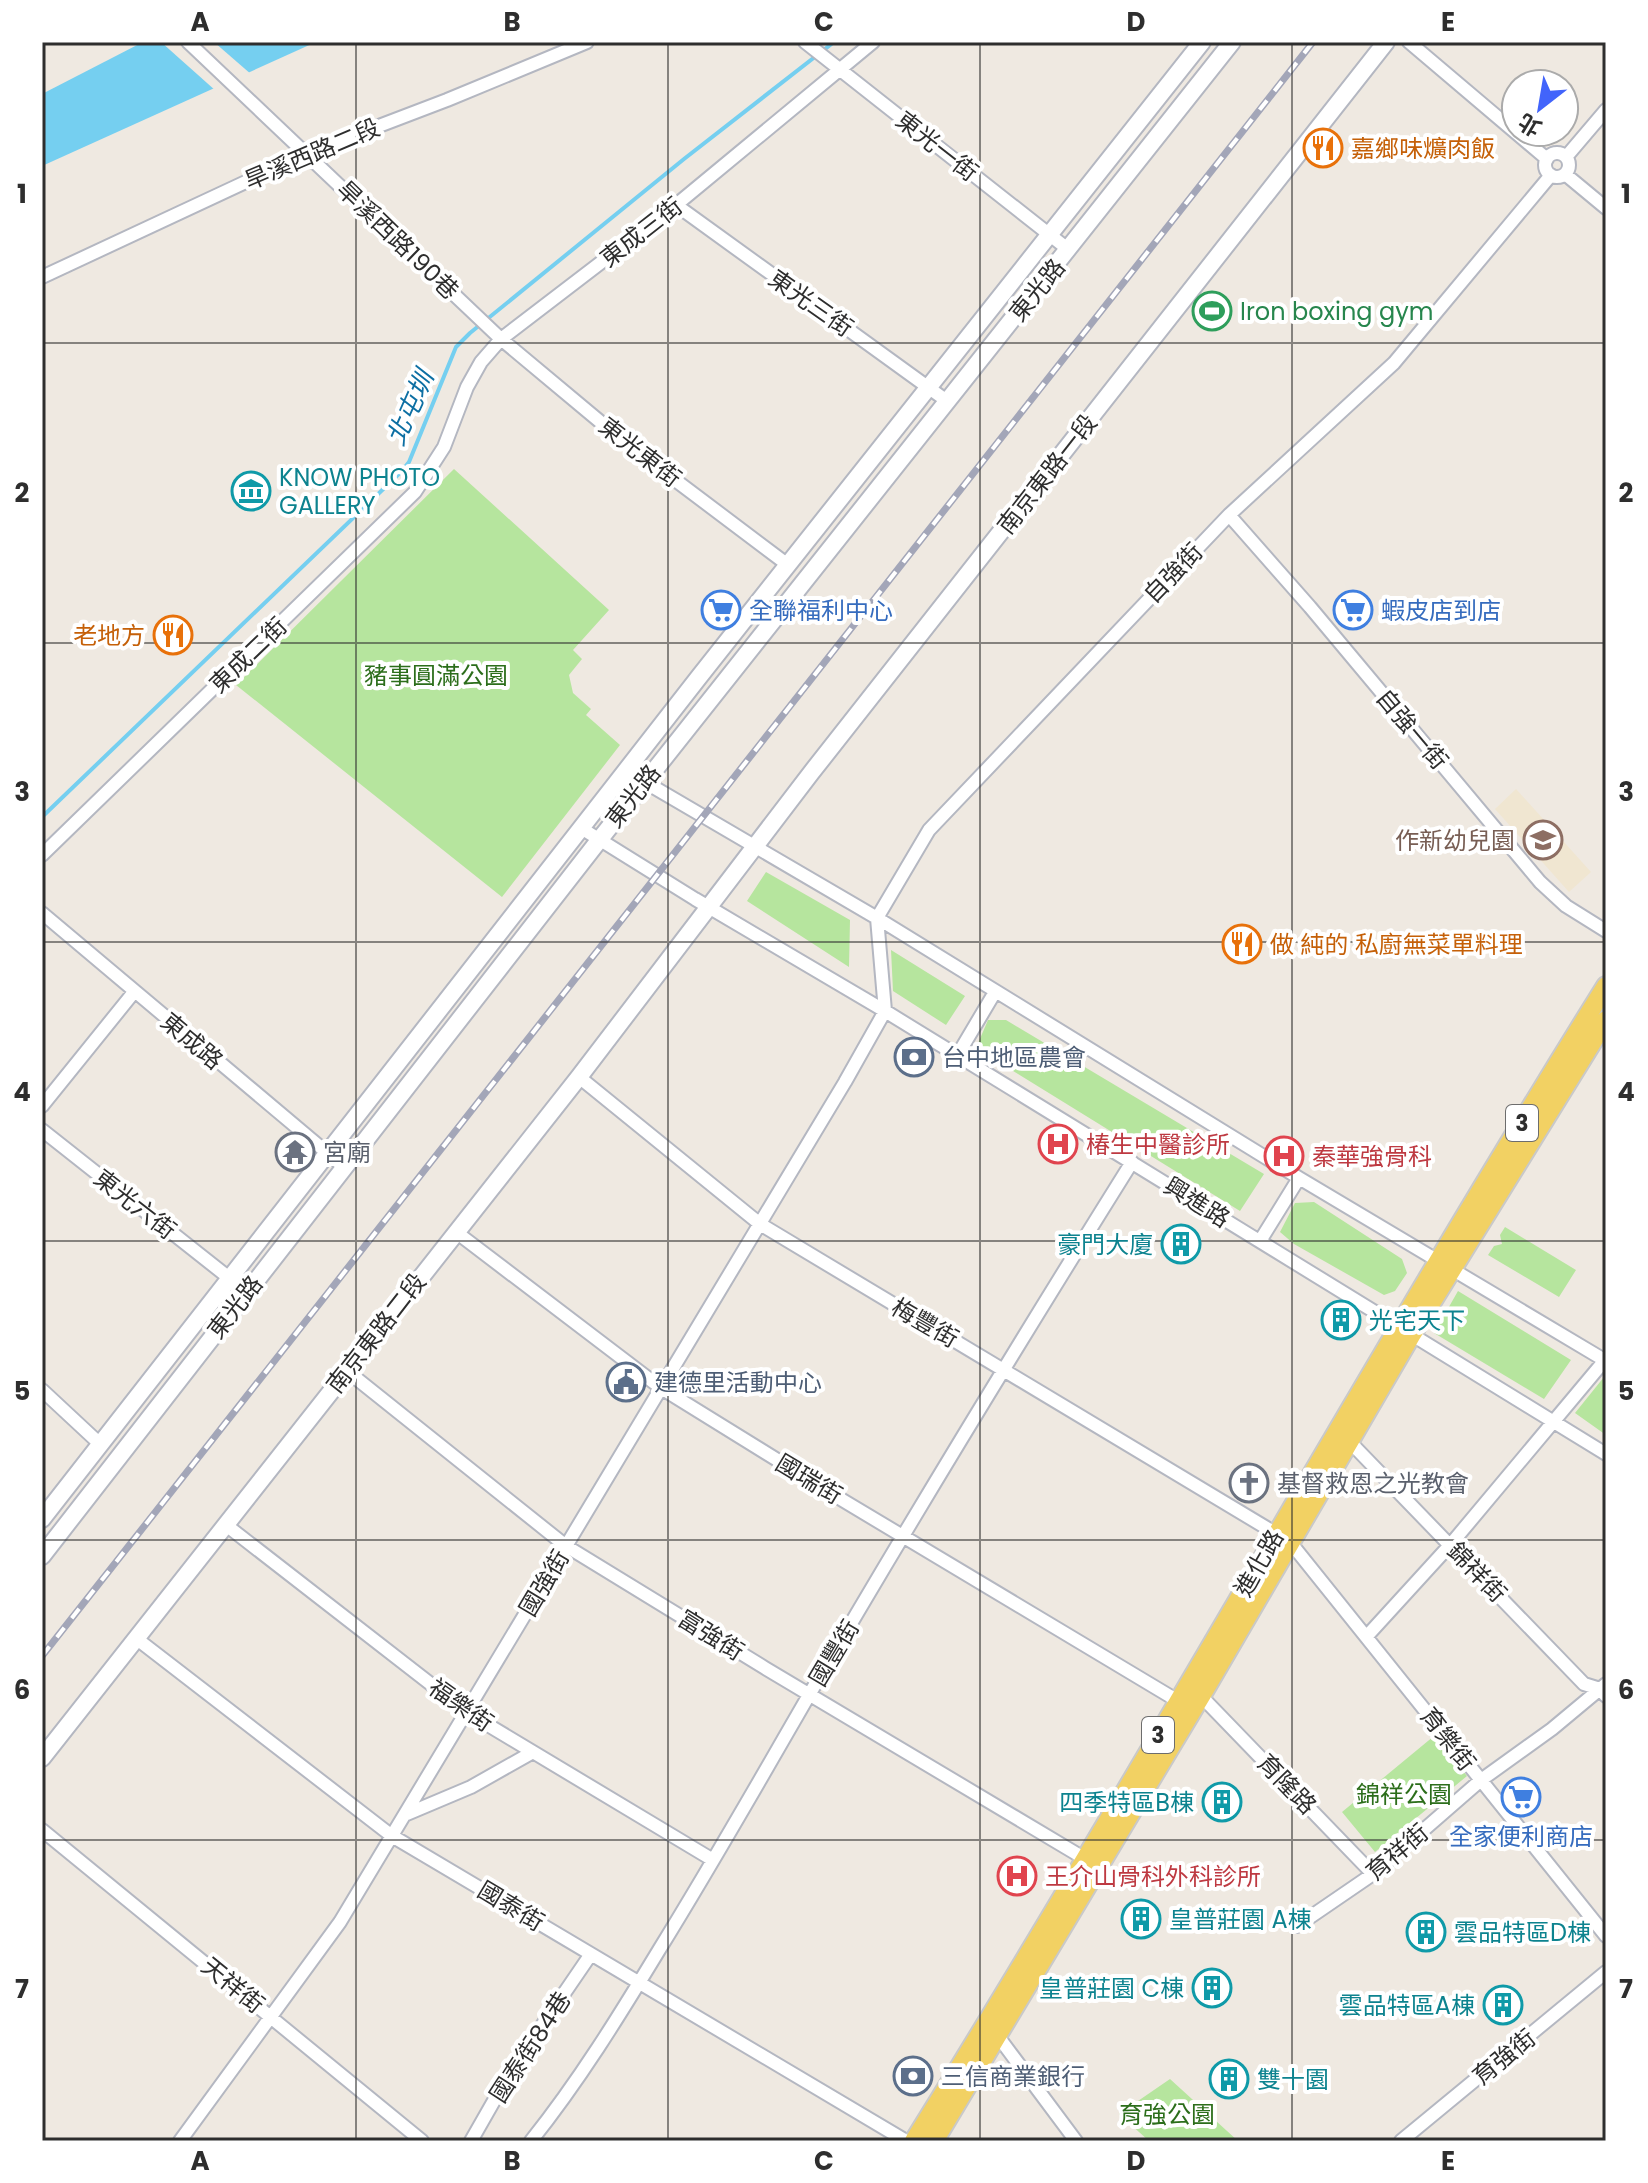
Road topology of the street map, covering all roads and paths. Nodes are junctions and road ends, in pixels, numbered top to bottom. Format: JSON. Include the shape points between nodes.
{"nodes":[{"id":1,"x":188,"y":42,"type":"edge"},
{"id":2,"x":587,"y":42,"type":"edge"},
{"id":3,"x":805,"y":42,"type":"edge"},
{"id":4,"x":873,"y":42,"type":"edge"},
{"id":5,"x":1202,"y":42,"type":"edge"},
{"id":6,"x":1232,"y":42,"type":"edge"},
{"id":7,"x":1386,"y":42,"type":"edge"},
{"id":8,"x":1409,"y":42,"type":"edge"},
{"id":9,"x":839,"y":68,"type":"junction"},
{"id":10,"x":1606,"y":110,"type":"edge"},
{"id":11,"x":308,"y":153,"type":"junction"},
{"id":12,"x":1566,"y":157,"type":"junction"},
{"id":13,"x":1547,"y":159,"type":"junction"},
{"id":14,"x":1565,"y":174,"type":"junction"},
{"id":15,"x":1551,"y":175,"type":"junction"},
{"id":16,"x":676,"y":205,"type":"junction"},
{"id":17,"x":1606,"y":208,"type":"edge"},
{"id":18,"x":1049,"y":235,"type":"junction"},
{"id":19,"x":1069,"y":250,"type":"junction"},
{"id":20,"x":42,"y":277,"type":"edge"},
{"id":21,"x":499,"y":337,"type":"junction"},
{"id":22,"x":931,"y":387,"type":"junction"},
{"id":23,"x":947,"y":401,"type":"junction"},
{"id":24,"x":444,"y":447,"type":"joint"},
{"id":25,"x":1229,"y":515,"type":"junction"},
{"id":26,"x":788,"y":565,"type":"junction"},
{"id":27,"x":626,"y":771,"type":"junction"},
{"id":28,"x":644,"y":783,"type":"junction"},
{"id":29,"x":581,"y":828,"type":"junction"},
{"id":30,"x":600,"y":839,"type":"junction"},
{"id":31,"x":757,"y":847,"type":"junction"},
{"id":32,"x":42,"y":855,"type":"edge"},
{"id":33,"x":709,"y":907,"type":"junction"},
{"id":34,"x":42,"y":913,"type":"edge"},
{"id":35,"x":877,"y":918,"type":"junction"},
{"id":36,"x":1606,"y":931,"type":"edge"},
{"id":37,"x":1606,"y":986,"type":"edge"},
{"id":38,"x":134,"y":992,"type":"junction"},
{"id":39,"x":995,"y":992,"type":"junction"},
{"id":40,"x":885,"y":1011,"type":"junction"},
{"id":41,"x":1606,"y":1020,"type":"edge"},
{"id":42,"x":957,"y":1056,"type":"junction"},
{"id":43,"x":579,"y":1077,"type":"junction"},
{"id":44,"x":42,"y":1106,"type":"edge"},
{"id":45,"x":42,"y":1130,"type":"edge"},
{"id":46,"x":326,"y":1153,"type":"junction"},
{"id":47,"x":1132,"y":1162,"type":"junction"},
{"id":48,"x":344,"y":1167,"type":"junction"},
{"id":49,"x":1299,"y":1178,"type":"junction"},
{"id":50,"x":760,"y":1224,"type":"junction"},
{"id":51,"x":456,"y":1232,"type":"junction"},
{"id":52,"x":1260,"y":1241,"type":"junction"},
{"id":53,"x":1446,"y":1265,"type":"junction"},
{"id":54,"x":228,"y":1277,"type":"junction"},
{"id":55,"x":1405,"y":1330,"type":"junction"},
{"id":56,"x":1606,"y":1360,"type":"edge"},
{"id":57,"x":1005,"y":1370,"type":"junction"},
{"id":58,"x":347,"y":1371,"type":"junction"},
{"id":59,"x":661,"y":1388,"type":"junction"},
{"id":60,"x":42,"y":1390,"type":"edge"},
{"id":61,"x":1553,"y":1422,"type":"junction"},
{"id":62,"x":1350,"y":1442,"type":"junction"},
{"id":63,"x":100,"y":1444,"type":"junction"},
{"id":64,"x":1606,"y":1454,"type":"edge"},
{"id":65,"x":42,"y":1519,"type":"edge"},
{"id":66,"x":226,"y":1525,"type":"junction"},
{"id":67,"x":902,"y":1534,"type":"junction"},
{"id":68,"x":1283,"y":1538,"type":"junction"},
{"id":69,"x":1451,"y":1544,"type":"junction"},
{"id":70,"x":566,"y":1546,"type":"junction"},
{"id":71,"x":42,"y":1556,"type":"edge"},
{"id":72,"x":1367,"y":1636,"type":"junction"},
{"id":73,"x":137,"y":1639,"type":"junction"},
{"id":74,"x":1604,"y":1690,"type":"edge"},
{"id":75,"x":810,"y":1694,"type":"junction"},
{"id":76,"x":1201,"y":1696,"type":"junction"},
{"id":77,"x":1178,"y":1701,"type":"junction"},
{"id":78,"x":468,"y":1713,"type":"junction"},
{"id":79,"x":533,"y":1752,"type":"junction"},
{"id":80,"x":42,"y":1758,"type":"edge"},
{"id":81,"x":1481,"y":1780,"type":"junction"},
{"id":82,"x":406,"y":1814,"type":"junction"},
{"id":83,"x":42,"y":1830,"type":"edge"},
{"id":84,"x":392,"y":1836,"type":"junction"},
{"id":85,"x":713,"y":1860,"type":"junction"},
{"id":86,"x":1091,"y":1862,"type":"junction"},
{"id":87,"x":1373,"y":1874,"type":"junction"},
{"id":88,"x":1297,"y":1926,"type":"dead end"},
{"id":89,"x":1606,"y":1936,"type":"edge"},
{"id":90,"x":591,"y":1954,"type":"junction"},
{"id":91,"x":1606,"y":1972,"type":"edge"},
{"id":92,"x":639,"y":1983,"type":"junction"},
{"id":93,"x":270,"y":2015,"type":"junction"},
{"id":94,"x":997,"y":2035,"type":"junction"},
{"id":95,"x":180,"y":2141,"type":"edge"},
{"id":96,"x":422,"y":2141,"type":"edge"},
{"id":97,"x":471,"y":2141,"type":"edge"},
{"id":98,"x":531,"y":2141,"type":"edge"},
{"id":99,"x":906,"y":2141,"type":"edge"},
{"id":100,"x":914,"y":2141,"type":"edge"},
{"id":101,"x":934,"y":2141,"type":"edge"},
{"id":102,"x":1076,"y":2141,"type":"edge"},
{"id":103,"x":1401,"y":2141,"type":"edge"}],
"edges":[{"from":1,"to":11,"type":"street","name":"旱溪西路190巷"},
{"from":2,"to":11,"type":"street","name":"旱溪西路二段"},
{"from":3,"to":9,"type":"street","name":"東光一街"},
{"from":4,"to":9,"type":"street","name":"東成三街"},
{"from":5,"to":18,"type":"street","name":"東光路"},
{"from":6,"to":19,"type":"street","name":"東光路"},
{"from":7,"to":31,"type":"street","name":"南京東路一段"},
{"from":8,"to":13,"type":"street"},
{"from":9,"to":16,"type":"street","name":"東成三街"},
{"from":9,"to":18,"type":"street","name":"東光一街"},
{"from":10,"to":12,"type":"street"},
{"from":11,"to":20,"type":"street","name":"旱溪西路二段"},
{"from":11,"to":21,"type":"street","name":"旱溪西路190巷"},
{"from":12,"to":13,"type":"street","via":[[1558,153]]},
{"from":12,"to":14,"type":"street"},
{"from":13,"to":15,"type":"street"},
{"from":14,"to":15,"type":"street"},
{"from":14,"to":17,"type":"street"},
{"from":15,"to":25,"type":"street","name":"自強街","via":[[1394,363]]},
{"from":16,"to":21,"type":"street","name":"東成三街"},
{"from":16,"to":22,"type":"street","name":"東光三街"},
{"from":18,"to":19,"type":"street","name":"東光一街"},
{"from":18,"to":22,"type":"street","name":"東光路"},
{"from":19,"to":23,"type":"street","name":"東光路"},
{"from":21,"to":24,"type":"street","name":"東成三街","via":[[467,387]]},
{"from":21,"to":26,"type":"street","name":"東光東街","via":[[622,440]]},
{"from":22,"to":23,"type":"street","name":"東光三街"},
{"from":22,"to":26,"type":"street","name":"東光路"},
{"from":23,"to":28,"type":"street","name":"東光路"},
{"from":24,"to":32,"type":"street","name":"東成二街","via":[[415,492]]},
{"from":25,"to":35,"type":"street","name":"自強街","via":[[929,830]]},
{"from":25,"to":36,"type":"street","name":"自強一街","via":[[1540,882]]},
{"from":26,"to":27,"type":"street","name":"東光路"},
{"from":27,"to":28,"type":"street"},
{"from":27,"to":29,"type":"street","name":"東光路"},
{"from":28,"to":30,"type":"street","name":"東光路"},
{"from":28,"to":31,"type":"street"},
{"from":29,"to":30,"type":"street","name":"興進路"},
{"from":29,"to":46,"type":"street","name":"東光路"},
{"from":30,"to":33,"type":"street","name":"興進路"},
{"from":30,"to":48,"type":"street","name":"東光路"},
{"from":31,"to":33,"type":"street","name":"南京東路一段"},
{"from":31,"to":35,"type":"street"},
{"from":33,"to":40,"type":"street","name":"興進路"},
{"from":33,"to":43,"type":"street","name":"南京東路二段"},
{"from":34,"to":38,"type":"street","name":"東成路"},
{"from":35,"to":39,"type":"street"},
{"from":35,"to":40,"type":"street"},
{"from":37,"to":53,"type":"main road","name":"進化路","number":"3"},
{"from":38,"to":44,"type":"street"},
{"from":38,"to":46,"type":"street","name":"東成路"},
{"from":39,"to":42,"type":"street"},
{"from":39,"to":49,"type":"street"},
{"from":40,"to":42,"type":"street","name":"興進路"},
{"from":40,"to":50,"type":"street","name":"國強街"},
{"from":41,"to":53,"type":"main road","name":"進化路","number":"3"},
{"from":42,"to":47,"type":"street","name":"興進路"},
{"from":43,"to":50,"type":"street","name":"梅豐街"},
{"from":43,"to":51,"type":"street","name":"南京東路二段"},
{"from":45,"to":54,"type":"street","name":"東光六街"},
{"from":46,"to":48,"type":"street","name":"東成路"},
{"from":46,"to":54,"type":"street","name":"東光路"},
{"from":47,"to":52,"type":"street","name":"興進路"},
{"from":47,"to":57,"type":"street","name":"國豐街"},
{"from":48,"to":71,"type":"street","name":"東光路"},
{"from":49,"to":52,"type":"street"},
{"from":49,"to":53,"type":"street"},
{"from":50,"to":57,"type":"street","name":"梅豐街"},
{"from":50,"to":59,"type":"street","name":"國強街"},
{"from":51,"to":58,"type":"street","name":"南京東路二段"},
{"from":51,"to":59,"type":"street","name":"國瑞街"},
{"from":52,"to":55,"type":"street","name":"興進路"},
{"from":53,"to":55,"type":"main road","name":"進化路","number":"3"},
{"from":53,"to":56,"type":"street"},
{"from":54,"to":63,"type":"street","name":"東光路"},
{"from":55,"to":61,"type":"street","name":"興進路"},
{"from":55,"to":62,"type":"main road","name":"進化路","number":"3"},
{"from":55,"to":68,"type":"main road","name":"進化路","number":"3"},
{"from":56,"to":61,"type":"street"},
{"from":57,"to":67,"type":"street","name":"國豐街"},
{"from":57,"to":68,"type":"street","name":"梅豐街"},
{"from":58,"to":66,"type":"street","name":"南京東路二段"},
{"from":58,"to":70,"type":"street","name":"富強街"},
{"from":59,"to":67,"type":"street","name":"國瑞街"},
{"from":59,"to":70,"type":"street","name":"國強街"},
{"from":60,"to":63,"type":"street"},
{"from":61,"to":64,"type":"street","name":"興進路"},
{"from":61,"to":69,"type":"street"},
{"from":62,"to":68,"type":"main road","name":"進化路","number":"3"},
{"from":62,"to":69,"type":"street","name":"錦祥街"},
{"from":63,"to":65,"type":"street","name":"東光路"},
{"from":66,"to":73,"type":"street","name":"南京東路二段"},
{"from":66,"to":78,"type":"street","name":"福樂街"},
{"from":67,"to":75,"type":"street","name":"國豐街"},
{"from":67,"to":77,"type":"street","name":"國瑞街"},
{"from":68,"to":72,"type":"street","name":"育樂街"},
{"from":68,"to":76,"type":"main road","name":"進化路","number":"3"},
{"from":68,"to":77,"type":"main road","name":"進化路","number":"3"},
{"from":69,"to":72,"type":"street"},
{"from":69,"to":74,"type":"street","name":"錦祥街","via":[[1584,1684]]},
{"from":70,"to":75,"type":"street","name":"富強街"},
{"from":70,"to":78,"type":"street","name":"國強街"},
{"from":72,"to":81,"type":"street","name":"育樂街"},
{"from":73,"to":80,"type":"street","name":"南京東路二段"},
{"from":73,"to":84,"type":"street","name":"國泰街"},
{"from":74,"to":81,"type":"street","name":"育祥街"},
{"from":75,"to":85,"type":"street","name":"國豐街"},
{"from":75,"to":86,"type":"street","name":"富強街"},
{"from":76,"to":86,"type":"main road","name":"進化路","number":"3"},
{"from":76,"to":87,"type":"street","name":"育隆路"},
{"from":77,"to":86,"type":"main road","name":"進化路","number":"3"},
{"from":78,"to":79,"type":"street","name":"福樂街"},
{"from":78,"to":82,"type":"street","name":"國強街"},
{"from":79,"to":82,"type":"street","via":[[471,1787]]},
{"from":79,"to":85,"type":"street","name":"福樂街"},
{"from":81,"to":87,"type":"street","name":"育祥街"},
{"from":81,"to":89,"type":"street","name":"育樂街"},
{"from":82,"to":84,"type":"street","name":"國強街"},
{"from":83,"to":93,"type":"street","name":"天祥街"},
{"from":84,"to":90,"type":"street","name":"國泰街"},
{"from":84,"to":93,"type":"street","name":"國強街","via":[[340,1922]]},
{"from":85,"to":92,"type":"street","name":"國豐街"},
{"from":86,"to":94,"type":"main road","name":"進化路","number":"3"},
{"from":86,"to":100,"type":"main road","name":"進化路","number":"3"},
{"from":87,"to":88,"type":"street","name":"育祥街"},
{"from":90,"to":92,"type":"street","name":"國泰街"},
{"from":90,"to":97,"type":"street","name":"國泰街84巷","via":[[511,2071]]},
{"from":91,"to":103,"type":"street","name":"育強街"},
{"from":92,"to":98,"type":"street","name":"國豐街","via":[[584,2072]]},
{"from":92,"to":99,"type":"street","name":"國泰街"},
{"from":93,"to":95,"type":"street","name":"國強街"},
{"from":93,"to":96,"type":"street","name":"天祥街"},
{"from":94,"to":101,"type":"main road","name":"進化路","number":"3"},
{"from":94,"to":102,"type":"street"}]}
